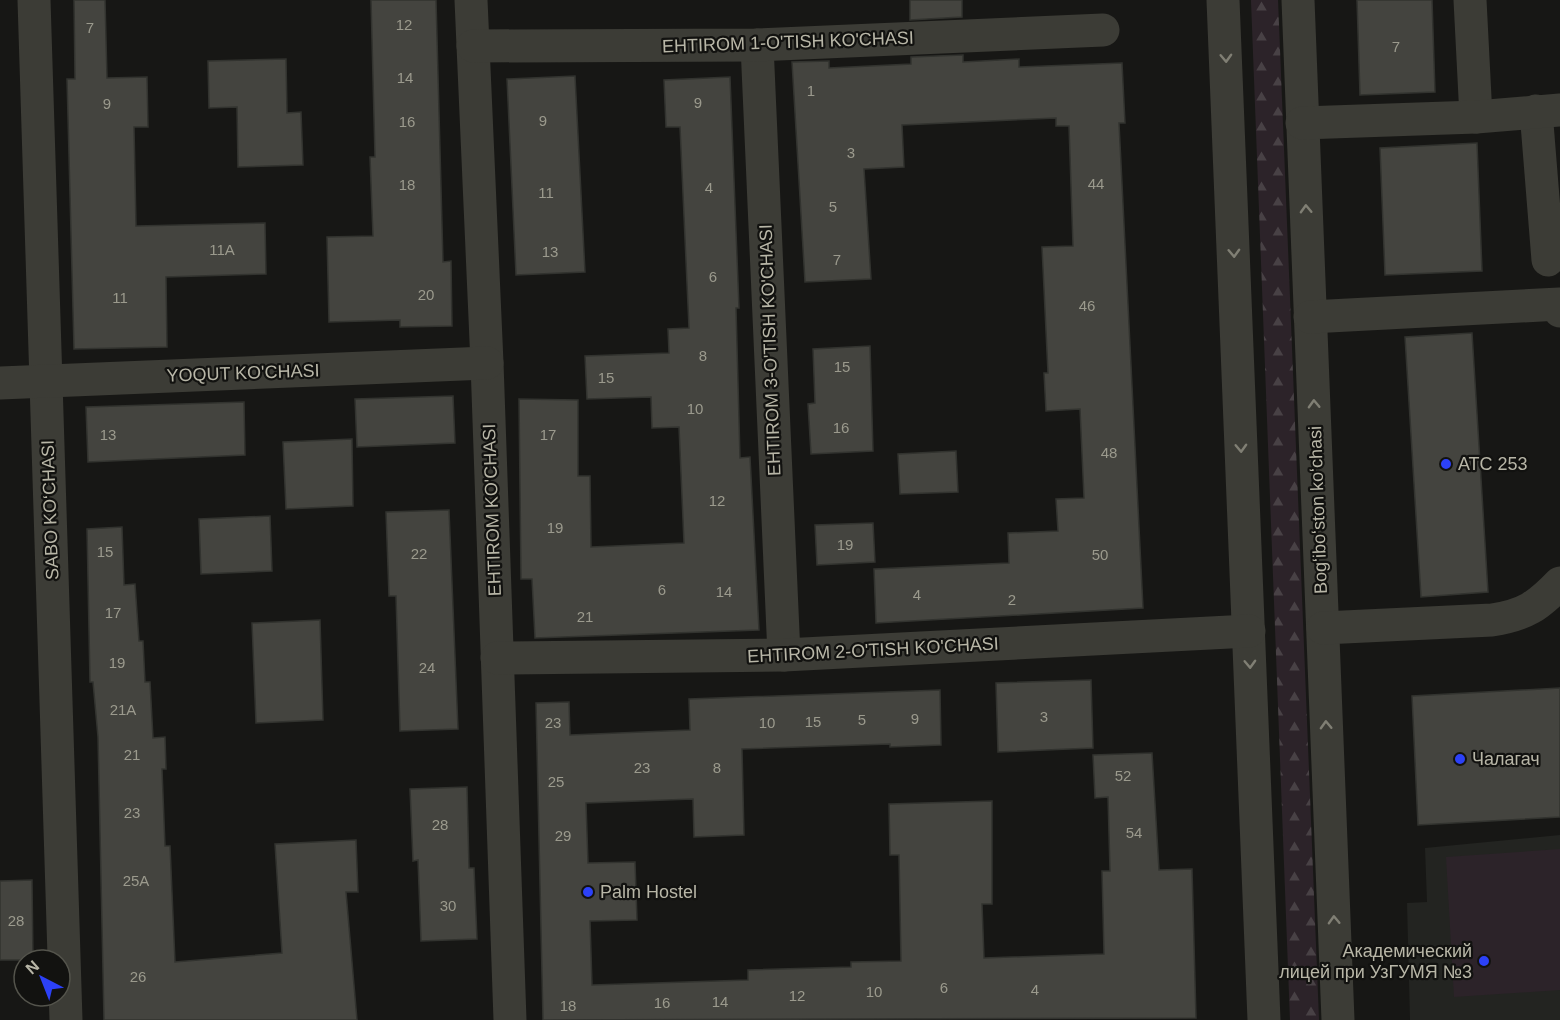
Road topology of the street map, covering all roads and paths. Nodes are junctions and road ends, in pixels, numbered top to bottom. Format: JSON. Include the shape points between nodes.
{"nodes":[{"id":1,"x":34,"y":0,"type":"edge"},
{"id":2,"x":471,"y":0,"type":"edge"},
{"id":3,"x":1223,"y":0,"type":"edge"},
{"id":4,"x":1298,"y":0,"type":"edge"},
{"id":5,"x":1470,"y":0,"type":"edge"},
{"id":6,"x":1103,"y":30,"type":"dead end"},
{"id":7,"x":757,"y":45,"type":"junction"},
{"id":8,"x":473,"y":46,"type":"junction"},
{"id":9,"x":1548,"y":111,"type":"edge"},
{"id":10,"x":1476,"y":117,"type":"junction"},
{"id":11,"x":1302,"y":123,"type":"junction"},
{"id":12,"x":1548,"y":260,"type":"dead end"},
{"id":13,"x":1560,"y":311,"type":"edge"},
{"id":14,"x":1310,"y":317,"type":"junction"},
{"id":15,"x":487,"y":363,"type":"junction"},
{"id":16,"x":45,"y":382,"type":"junction"},
{"id":17,"x":0,"y":383,"type":"edge"},
{"id":18,"x":1560,"y":583,"type":"edge"},
{"id":19,"x":1323,"y":628,"type":"junction"},
{"id":20,"x":1248,"y":631,"type":"junction"},
{"id":21,"x":784,"y":655,"type":"junction"},
{"id":22,"x":497,"y":658,"type":"junction"},
{"id":23,"x":66,"y":1020,"type":"edge"},
{"id":24,"x":510,"y":1020,"type":"edge"},
{"id":25,"x":1264,"y":1020,"type":"edge"},
{"id":26,"x":1338,"y":1020,"type":"edge"}],
"edges":[{"from":1,"to":16,"type":"street","name":"SABO KO‘CHASI"},
{"from":2,"to":8,"type":"street","name":"EHTIROM KO'CHASI"},
{"from":3,"to":20,"type":"street","one_way":true},
{"from":4,"to":11,"type":"street","name":"Bogʻiboʻston koʻchasi"},
{"from":5,"to":10,"type":"street"},
{"from":6,"to":7,"type":"street","name":"EHTIROM 1-O'TISH KO'CHASI"},
{"from":7,"to":8,"type":"street","name":"EHTIROM 1-O'TISH KO'CHASI"},
{"from":7,"to":21,"type":"street","name":"EHTIROM 3-O'TISH KO'CHASI"},
{"from":8,"to":15,"type":"street","name":"EHTIROM KO'CHASI"},
{"from":9,"to":10,"type":"street"},
{"from":9,"to":12,"type":"street"},
{"from":10,"to":11,"type":"street"},
{"from":14,"to":11,"type":"street","name":"Bogʻiboʻston koʻchasi","one_way":true},
{"from":13,"to":14,"type":"street","via":[[1560,304]]},
{"from":19,"to":14,"type":"street","name":"Bogʻiboʻston koʻchasi","one_way":true},
{"from":15,"to":16,"type":"street","name":"YOQUT KO'CHASI"},
{"from":15,"to":22,"type":"street","name":"EHTIROM KO'CHASI"},
{"from":16,"to":17,"type":"street","name":"YOQUT KO'CHASI"},
{"from":16,"to":23,"type":"street","name":"SABO KO‘CHASI"},
{"from":18,"to":19,"type":"street","via":[[1542,601],[1518,616]]},
{"from":26,"to":19,"type":"street","name":"Bogʻiboʻston koʻchasi","one_way":true},
{"from":20,"to":21,"type":"street","name":"EHTIROM 2-O'TISH KO'CHASI"},
{"from":20,"to":25,"type":"street","one_way":true},
{"from":21,"to":22,"type":"street","name":"EHTIROM 2-O'TISH KO'CHASI"},
{"from":22,"to":24,"type":"street","name":"EHTIROM KO'CHASI"}]}
